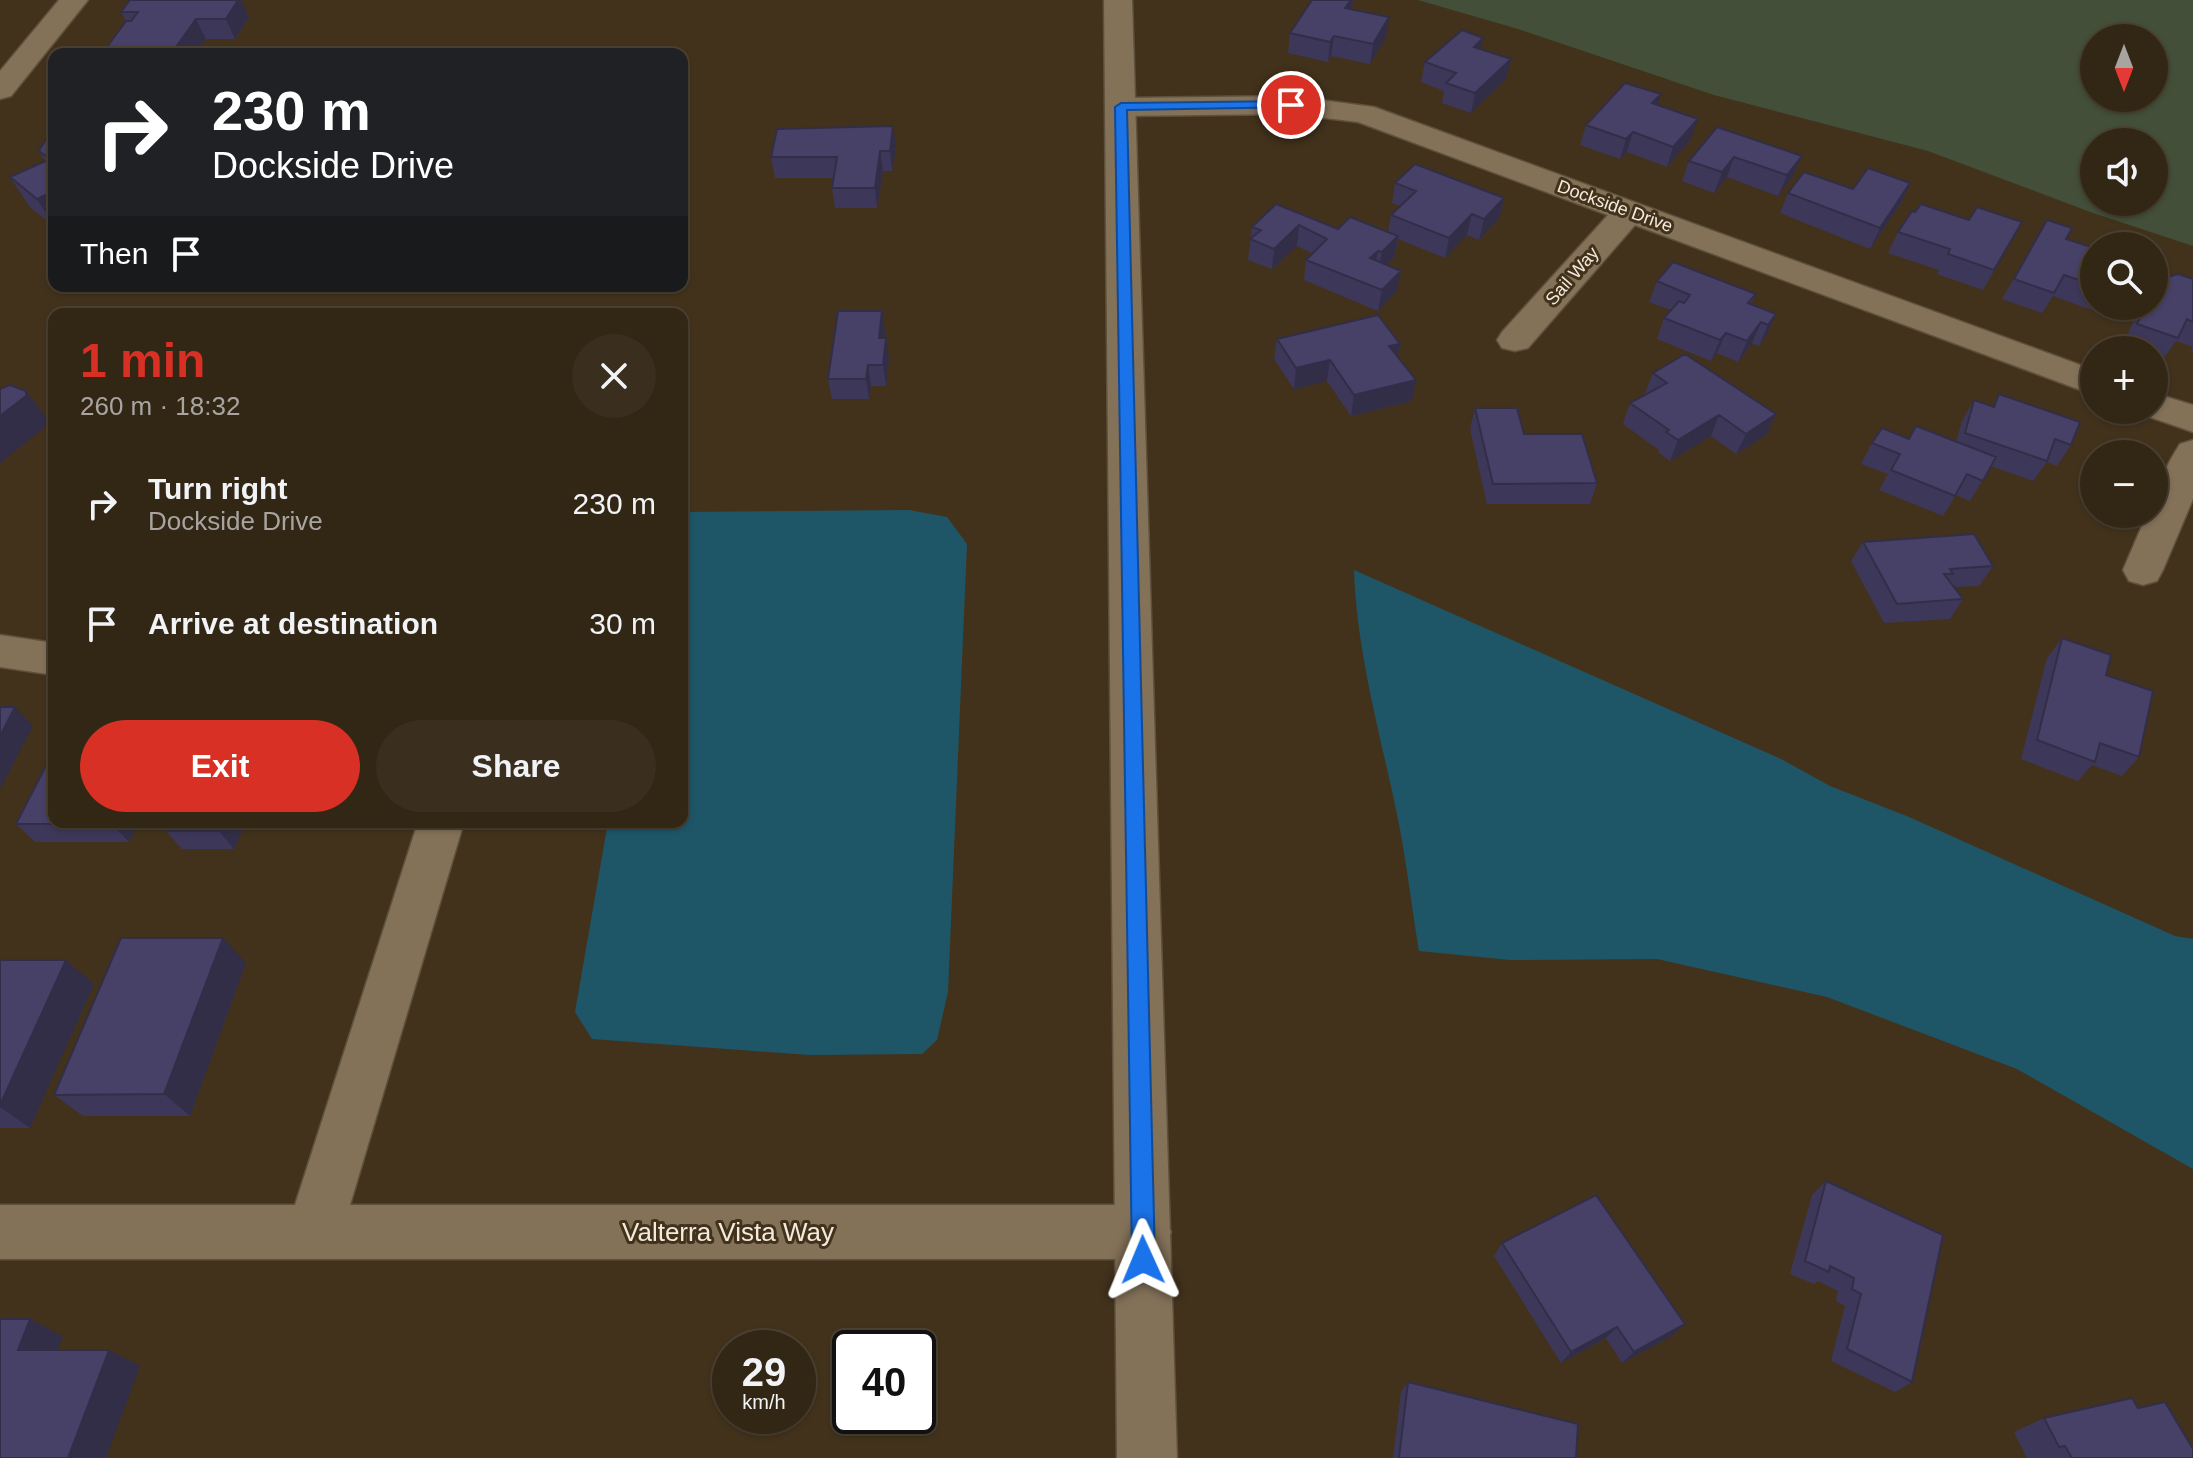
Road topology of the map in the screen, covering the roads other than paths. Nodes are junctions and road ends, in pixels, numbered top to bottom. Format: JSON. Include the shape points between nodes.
{"nodes":[{"id":1,"x":74,"y":0,"type":"edge"},
{"id":2,"x":1118,"y":0,"type":"edge"},
{"id":3,"x":0,"y":90,"type":"edge"},
{"id":4,"x":1121,"y":107,"type":"junction"},
{"id":5,"x":1629,"y":211,"type":"junction"},
{"id":6,"x":1515,"y":340,"type":"dead end"},
{"id":7,"x":2080,"y":378,"type":"edge"},
{"id":8,"x":2168,"y":410,"type":"edge"},
{"id":9,"x":2193,"y":419,"type":"edge"},
{"id":10,"x":2193,"y":453,"type":"edge"},
{"id":11,"x":2143,"y":570,"type":"dead end"},
{"id":12,"x":0,"y":651,"type":"edge"},
{"id":13,"x":48,"y":658,"type":"edge"},
{"id":14,"x":439,"y":828,"type":"edge"},
{"id":15,"x":0,"y":1232,"type":"edge"},
{"id":16,"x":314,"y":1232,"type":"junction"},
{"id":17,"x":1143,"y":1232,"type":"junction"},
{"id":18,"x":1147,"y":1458,"type":"edge"}],
"edges":[{"from":1,"to":3,"type":"street"},
{"from":2,"to":4,"type":"street"},
{"from":4,"to":5,"type":"street","name":"Dockside Drive","via":[[1291,105],[1363,113]]},
{"from":4,"to":17,"type":"street"},
{"from":5,"to":6,"type":"street","name":"Sail Way"},
{"from":5,"to":7,"type":"street","name":"Dockside Drive"},
{"from":8,"to":9,"type":"street"},
{"from":10,"to":11,"type":"street"},
{"from":12,"to":13,"type":"street"},
{"from":14,"to":16,"type":"street"},
{"from":15,"to":16,"type":"street","name":"Valterra Vista Way"},
{"from":16,"to":17,"type":"street","name":"Valterra Vista Way"},
{"from":17,"to":18,"type":"street"}]}
